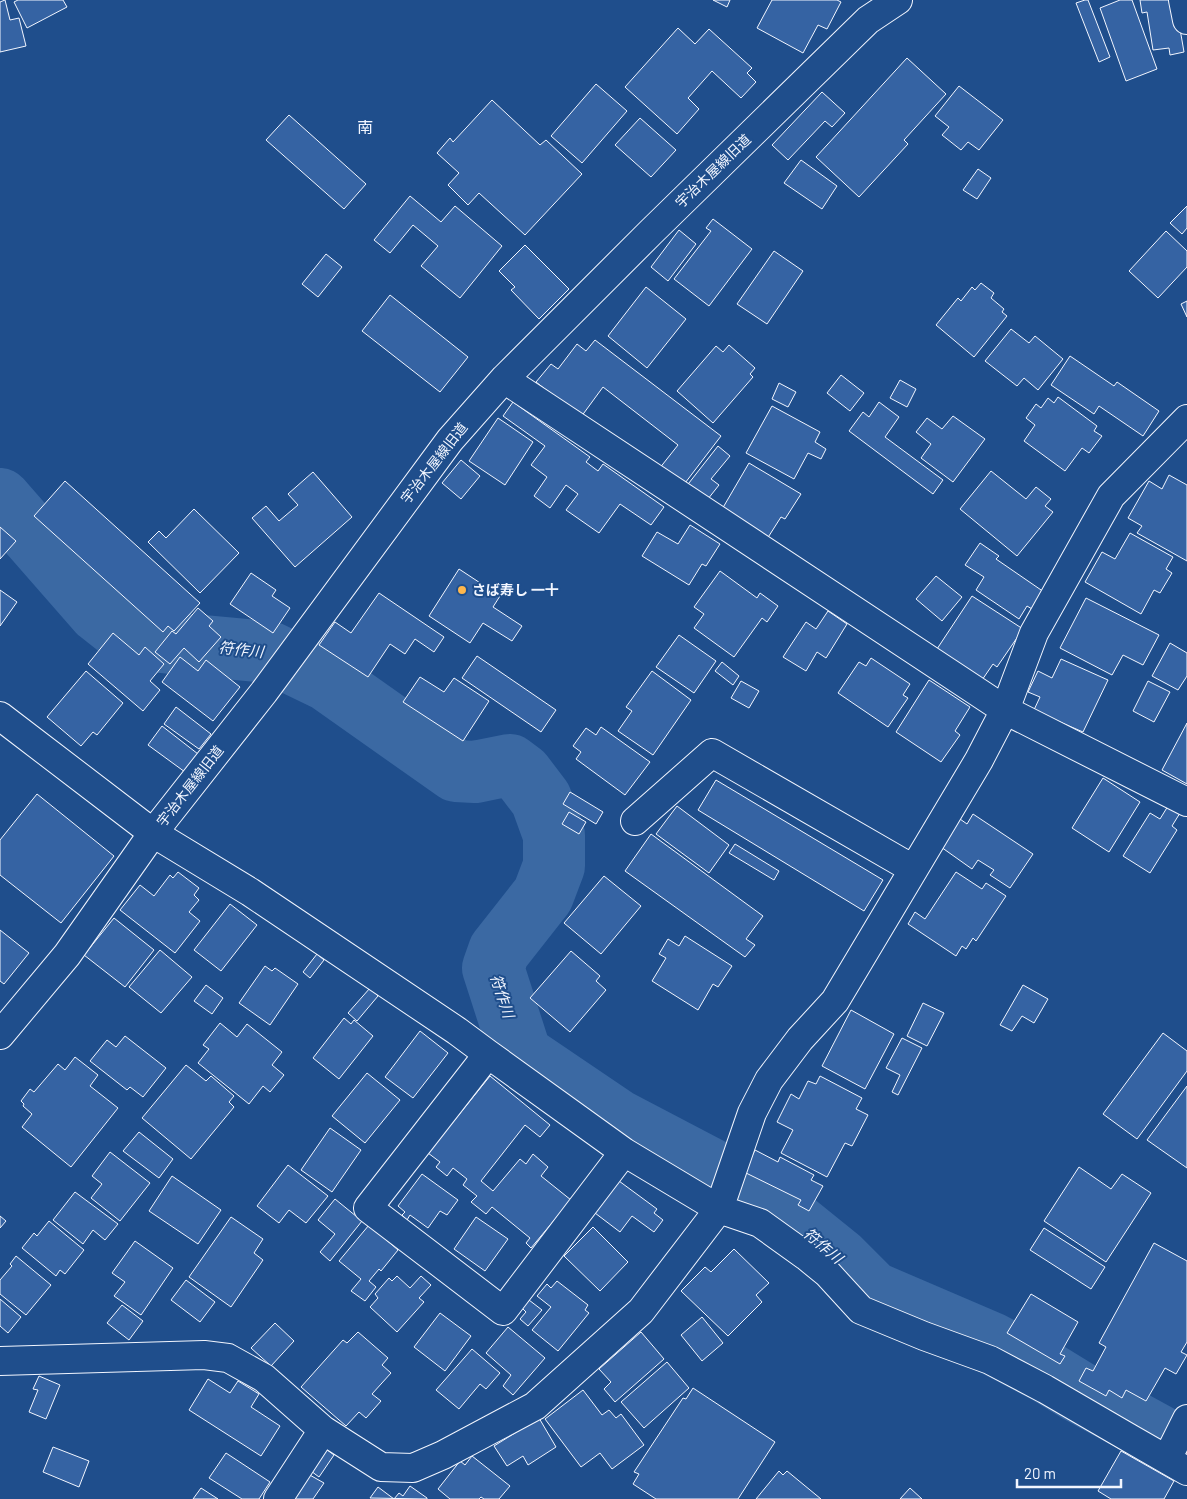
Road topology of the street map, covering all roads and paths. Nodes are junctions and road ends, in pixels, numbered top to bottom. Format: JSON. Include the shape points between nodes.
{"nodes":[{"id":1,"x":898,"y":0,"type":"edge"},
{"id":2,"x":1184,"y":0,"type":"edge"},
{"id":3,"x":1187,"y":20,"type":"edge"},
{"id":4,"x":504,"y":379,"type":"junction"},
{"id":5,"x":1187,"y":419,"type":"edge"},
{"id":6,"x":1005,"y":710,"type":"junction"},
{"id":7,"x":0,"y":716,"type":"edge"},
{"id":8,"x":1187,"y":802,"type":"edge"},
{"id":9,"x":634,"y":821,"type":"dead end"},
{"id":10,"x":153,"y":833,"type":"junction"},
{"id":11,"x":913,"y":869,"type":"junction"},
{"id":12,"x":0,"y":1035,"type":"edge"},
{"id":13,"x":488,"y":1054,"type":"junction"},
{"id":14,"x":624,"y":1152,"type":"junction"},
{"id":15,"x":720,"y":1207,"type":"junction"},
{"id":16,"x":0,"y":1361,"type":"edge"},
{"id":17,"x":1187,"y":1419,"type":"edge"},
{"id":18,"x":323,"y":1430,"type":"junction"},
{"id":19,"x":1174,"y":1462,"type":"edge"},
{"id":20,"x":278,"y":1499,"type":"edge"}],
"edges":[{"from":1,"to":4,"type":"street","name":"宇治木屋線旧道","via":[[868,20]]},
{"from":2,"to":3,"type":"street"},
{"from":4,"to":6,"type":"street"},
{"from":4,"to":10,"type":"street","name":"宇治木屋線旧道","via":[[450,440],[264,692]]},
{"from":5,"to":6,"type":"street","via":[[1111,496],[1034,633]]},
{"from":6,"to":8,"type":"street"},
{"from":6,"to":11,"type":"street","via":[[979,760]]},
{"from":7,"to":10,"type":"street","name":"宇治木屋線旧道"},
{"from":9,"to":11,"type":"street","via":[[712,753]]},
{"from":10,"to":12,"type":"street","via":[[67,955]]},
{"from":10,"to":13,"type":"street","via":[[250,892]]},
{"from":11,"to":15,"type":"street","via":[[835,1001],[769,1080],[752,1113]]},
{"from":13,"to":14,"type":"street"},
{"from":13,"to":14,"type":"street","via":[[368,1208],[504,1311]]},
{"from":14,"to":15,"type":"street"},
{"from":15,"to":18,"type":"street","via":[[641,1311],[535,1406],[412,1468],[381,1467]]},
{"from":15,"to":19,"type":"street","via":[[760,1223],[798,1250],[828,1274],[861,1310],[990,1360]]},
{"from":16,"to":18,"type":"street","via":[[204,1355],[228,1358],[264,1378]]},
{"from":17,"to":19,"type":"street"},
{"from":18,"to":20,"type":"street"}]}
